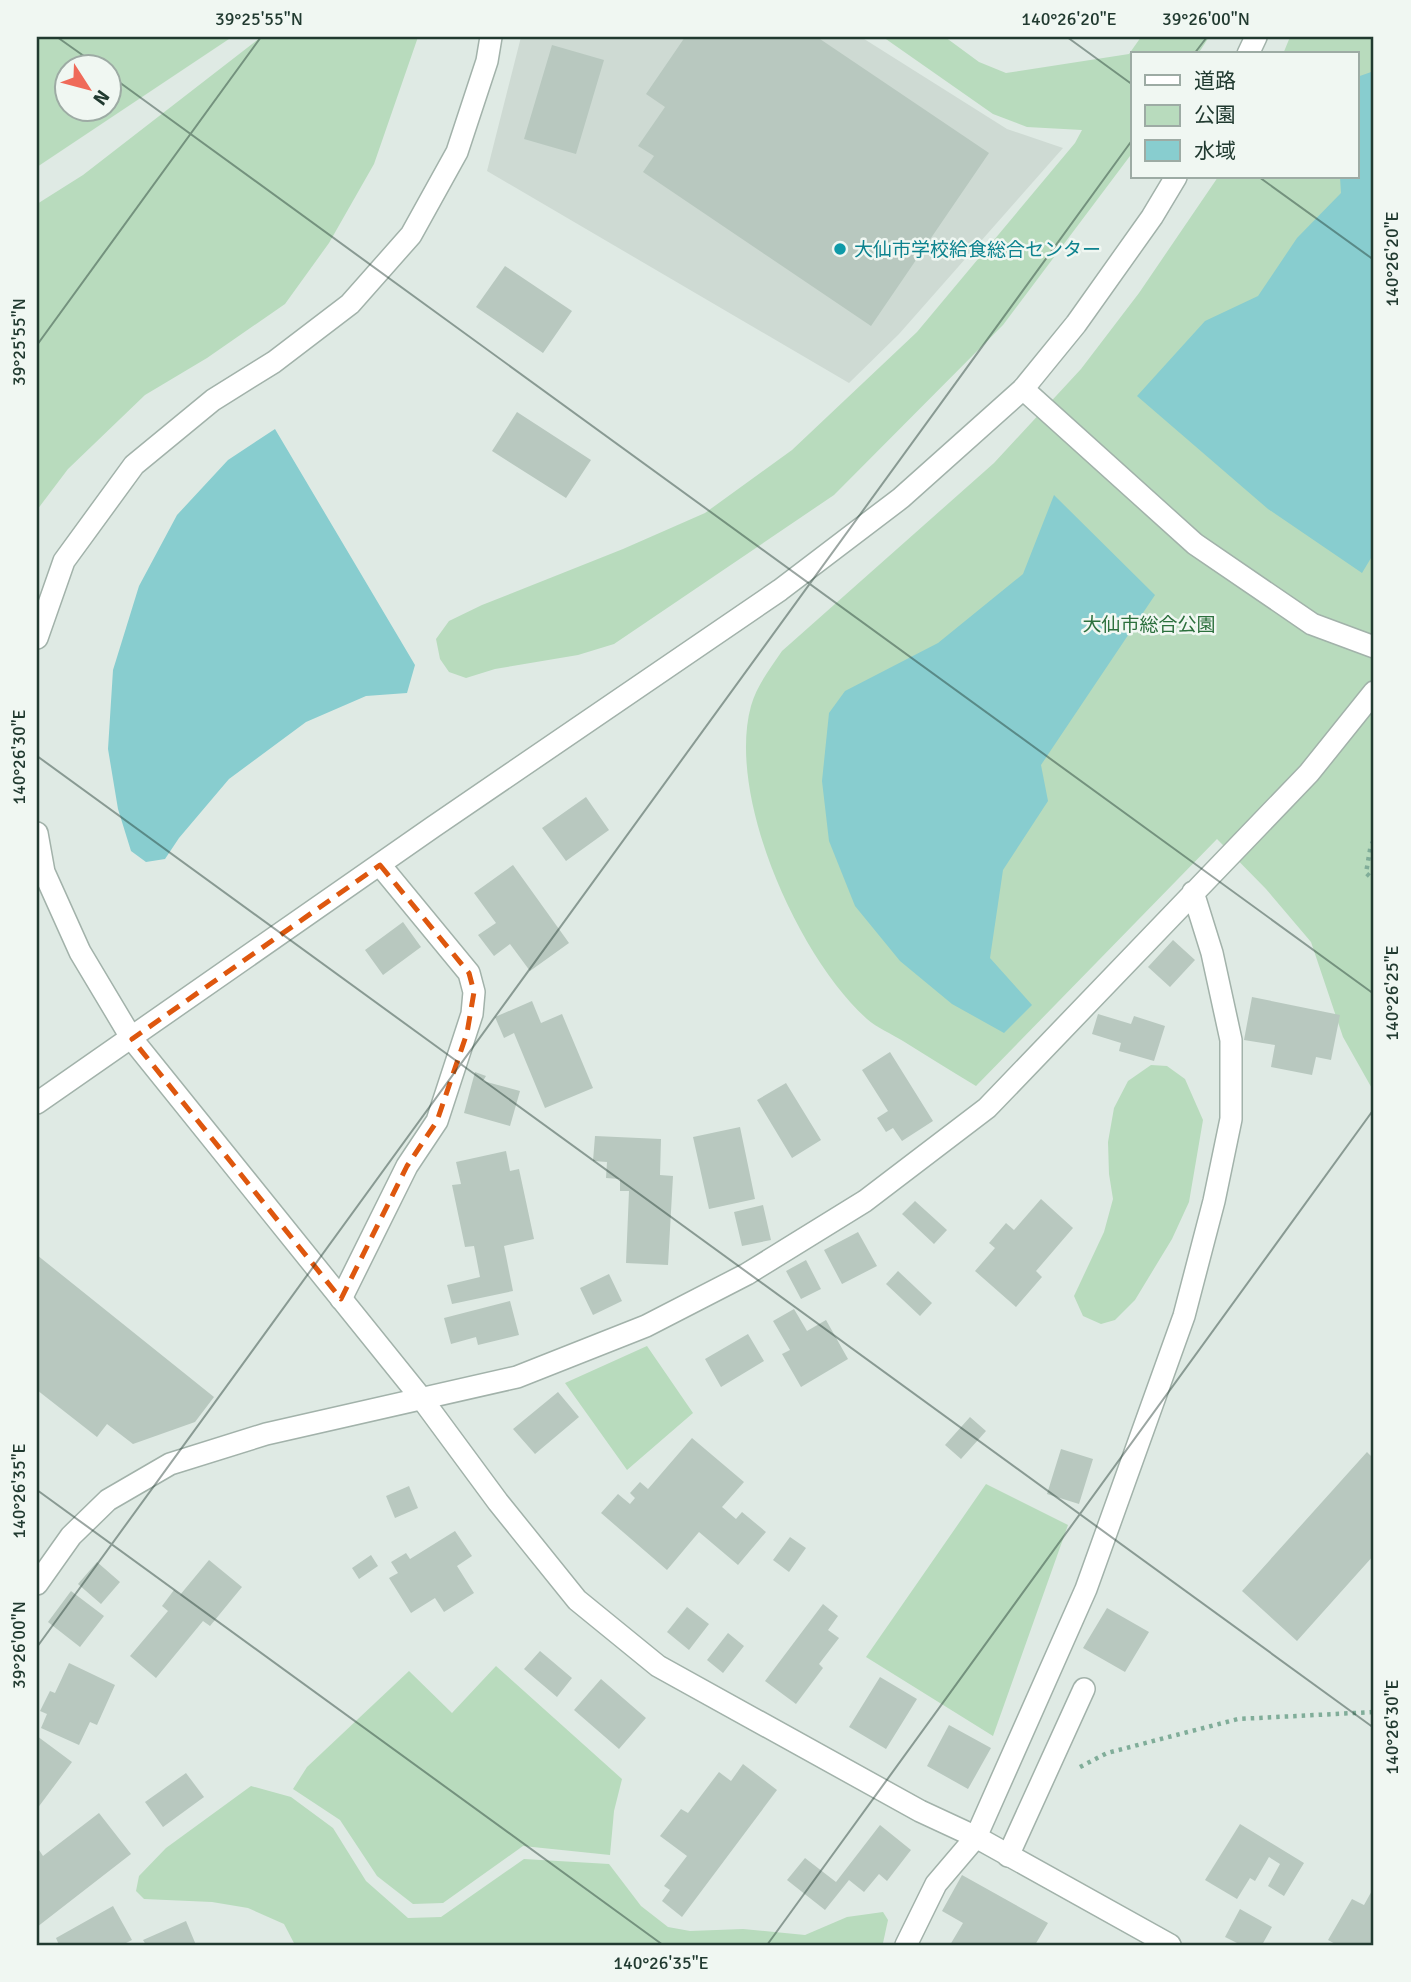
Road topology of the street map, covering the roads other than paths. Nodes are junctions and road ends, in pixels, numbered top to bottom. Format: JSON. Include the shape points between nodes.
{"nodes":[{"id":1,"x":491,"y":37,"type":"edge"},
{"id":2,"x":1175,"y":178,"type":"edge"},
{"id":3,"x":1023,"y":389,"type":"junction"},
{"id":4,"x":37,"y":638,"type":"edge"},
{"id":5,"x":1374,"y":647,"type":"edge"},
{"id":6,"x":1374,"y":692,"type":"edge"},
{"id":7,"x":37,"y":833,"type":"edge"},
{"id":8,"x":380,"y":865,"type":"junction"},
{"id":9,"x":1193,"y":892,"type":"junction"},
{"id":10,"x":132,"y":1039,"type":"junction"},
{"id":11,"x":37,"y":1103,"type":"edge"},
{"id":12,"x":341,"y":1299,"type":"junction"},
{"id":13,"x":422,"y":1399,"type":"junction"},
{"id":14,"x":37,"y":1584,"type":"edge"},
{"id":15,"x":1083,"y":1689,"type":"dead end"},
{"id":16,"x":976,"y":1837,"type":"junction"},
{"id":17,"x":1008,"y":1856,"type":"junction"},
{"id":18,"x":906,"y":1945,"type":"edge"},
{"id":19,"x":1170,"y":1945,"type":"edge"}],
"edges":[{"from":1,"to":4,"type":"street","via":[[457,152],[411,235],[350,304],[274,362],[213,400],[134,465],[64,561]]},
{"from":2,"to":3,"type":"street","via":[[1091,303]]},
{"from":3,"to":5,"type":"street","via":[[1195,544],[1312,625]]},
{"from":3,"to":8,"type":"street","via":[[901,498],[780,590]]},
{"from":6,"to":9,"type":"street","via":[[1309,773]]},
{"from":7,"to":10,"type":"street","via":[[44,872],[80,952]]},
{"from":8,"to":10,"type":"street"},
{"from":8,"to":12,"type":"street","via":[[469,973],[474,992],[467,1033],[437,1121],[407,1166]]},
{"from":9,"to":13,"type":"street","via":[[987,1108],[866,1200],[747,1273],[646,1326],[517,1377]]},
{"from":9,"to":16,"type":"street","via":[[1231,1040],[1231,1119],[1214,1201],[1184,1316],[1086,1589]]},
{"from":10,"to":11,"type":"street"},
{"from":10,"to":12,"type":"street"},
{"from":12,"to":13,"type":"street"},
{"from":13,"to":14,"type":"street","via":[[266,1434],[170,1464],[108,1500],[71,1536]]},
{"from":13,"to":16,"type":"street","via":[[577,1600],[658,1666],[920,1811]]},
{"from":15,"to":17,"type":"street"},
{"from":16,"to":17,"type":"street"},
{"from":16,"to":18,"type":"street","via":[[936,1884]]},
{"from":17,"to":19,"type":"street"}]}
